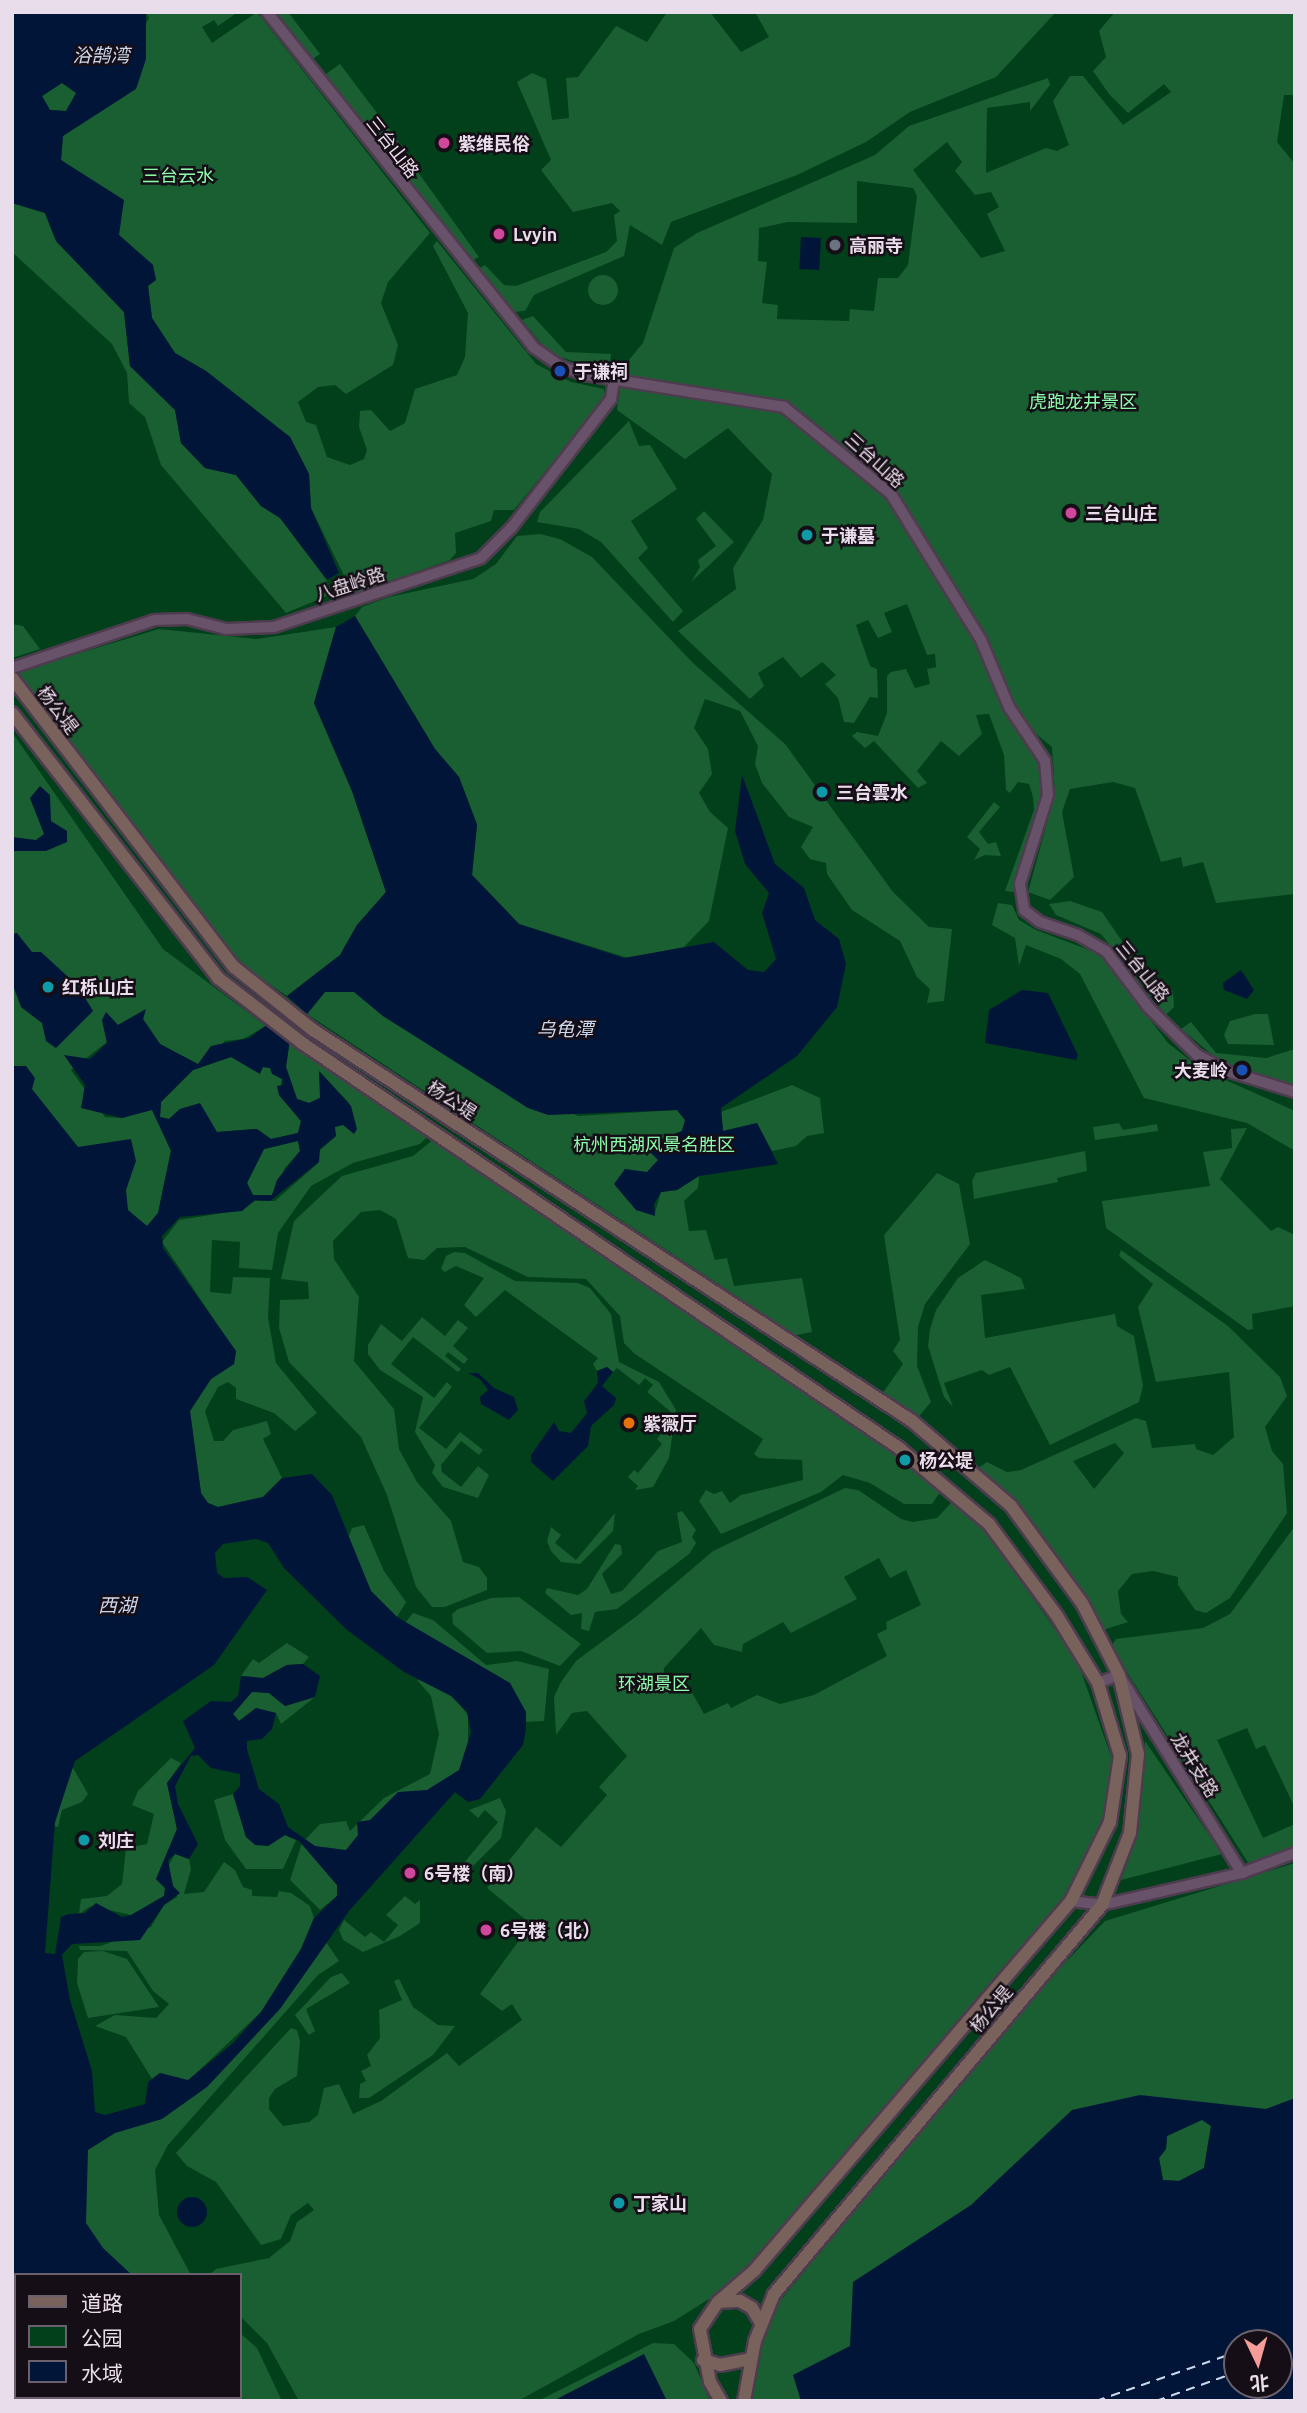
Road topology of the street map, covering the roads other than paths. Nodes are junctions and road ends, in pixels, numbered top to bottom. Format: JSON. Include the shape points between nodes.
{"nodes":[{"id":1,"x":267,"y":12,"type":"edge"},
{"id":2,"x":614,"y":381,"type":"junction"},
{"id":3,"x":12,"y":668,"type":"edge"},
{"id":4,"x":12,"y":678,"type":"edge"},
{"id":5,"x":12,"y":713,"type":"edge"},
{"id":6,"x":1295,"y":1092,"type":"edge"},
{"id":7,"x":1119,"y":1675,"type":"junction"},
{"id":8,"x":1098,"y":1683,"type":"junction"},
{"id":9,"x":1295,"y":1853,"type":"edge"},
{"id":10,"x":1242,"y":1873,"type":"junction"},
{"id":11,"x":1071,"y":1901,"type":"junction"},
{"id":12,"x":1102,"y":1905,"type":"junction"},
{"id":13,"x":718,"y":2302,"type":"junction"},
{"id":14,"x":760,"y":2322,"type":"junction"},
{"id":15,"x":751,"y":2359,"type":"junction"},
{"id":16,"x":704,"y":2360,"type":"junction"},
{"id":17,"x":721,"y":2401,"type":"edge"},
{"id":18,"x":744,"y":2401,"type":"edge"}],
"edges":[{"from":1,"to":2,"type":"street","name":"三台山路","via":[[533,347],[560,366]]},
{"from":2,"to":3,"type":"street","name":"八盘岭路","via":[[611,399],[603,410],[512,527],[481,558],[274,627],[226,629],[187,619],[155,620]]},
{"from":2,"to":6,"type":"street","name":"三台山路","via":[[784,407],[891,494],[981,640],[1009,707],[1045,761],[1048,794],[1020,884],[1024,910],[1040,922],[1107,951],[1149,1008],[1197,1055],[1227,1071]]},
{"from":4,"to":7,"type":"main road","name":"杨公堤","via":[[234,967],[313,1030],[912,1421],[1011,1506],[1082,1603]]},
{"from":5,"to":8,"type":"main road","name":"杨公堤","via":[[218,978],[302,1043],[899,1448],[989,1524],[1057,1616]]},
{"from":7,"to":8,"type":"street"},
{"from":7,"to":10,"type":"street","name":"龙井支路"},
{"from":7,"to":12,"type":"main road","name":"杨公堤","via":[[1138,1754],[1130,1833]]},
{"from":8,"to":11,"type":"main road","name":"杨公堤","via":[[1119,1756],[1110,1822]]},
{"from":9,"to":10,"type":"street"},
{"from":10,"to":12,"type":"street"},
{"from":11,"to":12,"type":"street"},
{"from":11,"to":13,"type":"main road","name":"杨公堤","via":[[755,2270]]},
{"from":12,"to":14,"type":"main road","name":"杨公堤","via":[[774,2294]]},
{"from":13,"to":14,"type":"main road","via":[[740,2301],[752,2308]]},
{"from":13,"to":16,"type":"main road","name":"杨公堤","via":[[701,2329]]},
{"from":14,"to":15,"type":"main road","name":"杨公堤"},
{"from":15,"to":16,"type":"main road","via":[[720,2365]]},
{"from":15,"to":18,"type":"main road","name":"杨公堤"},
{"from":16,"to":17,"type":"main road","name":"杨公堤"}]}
